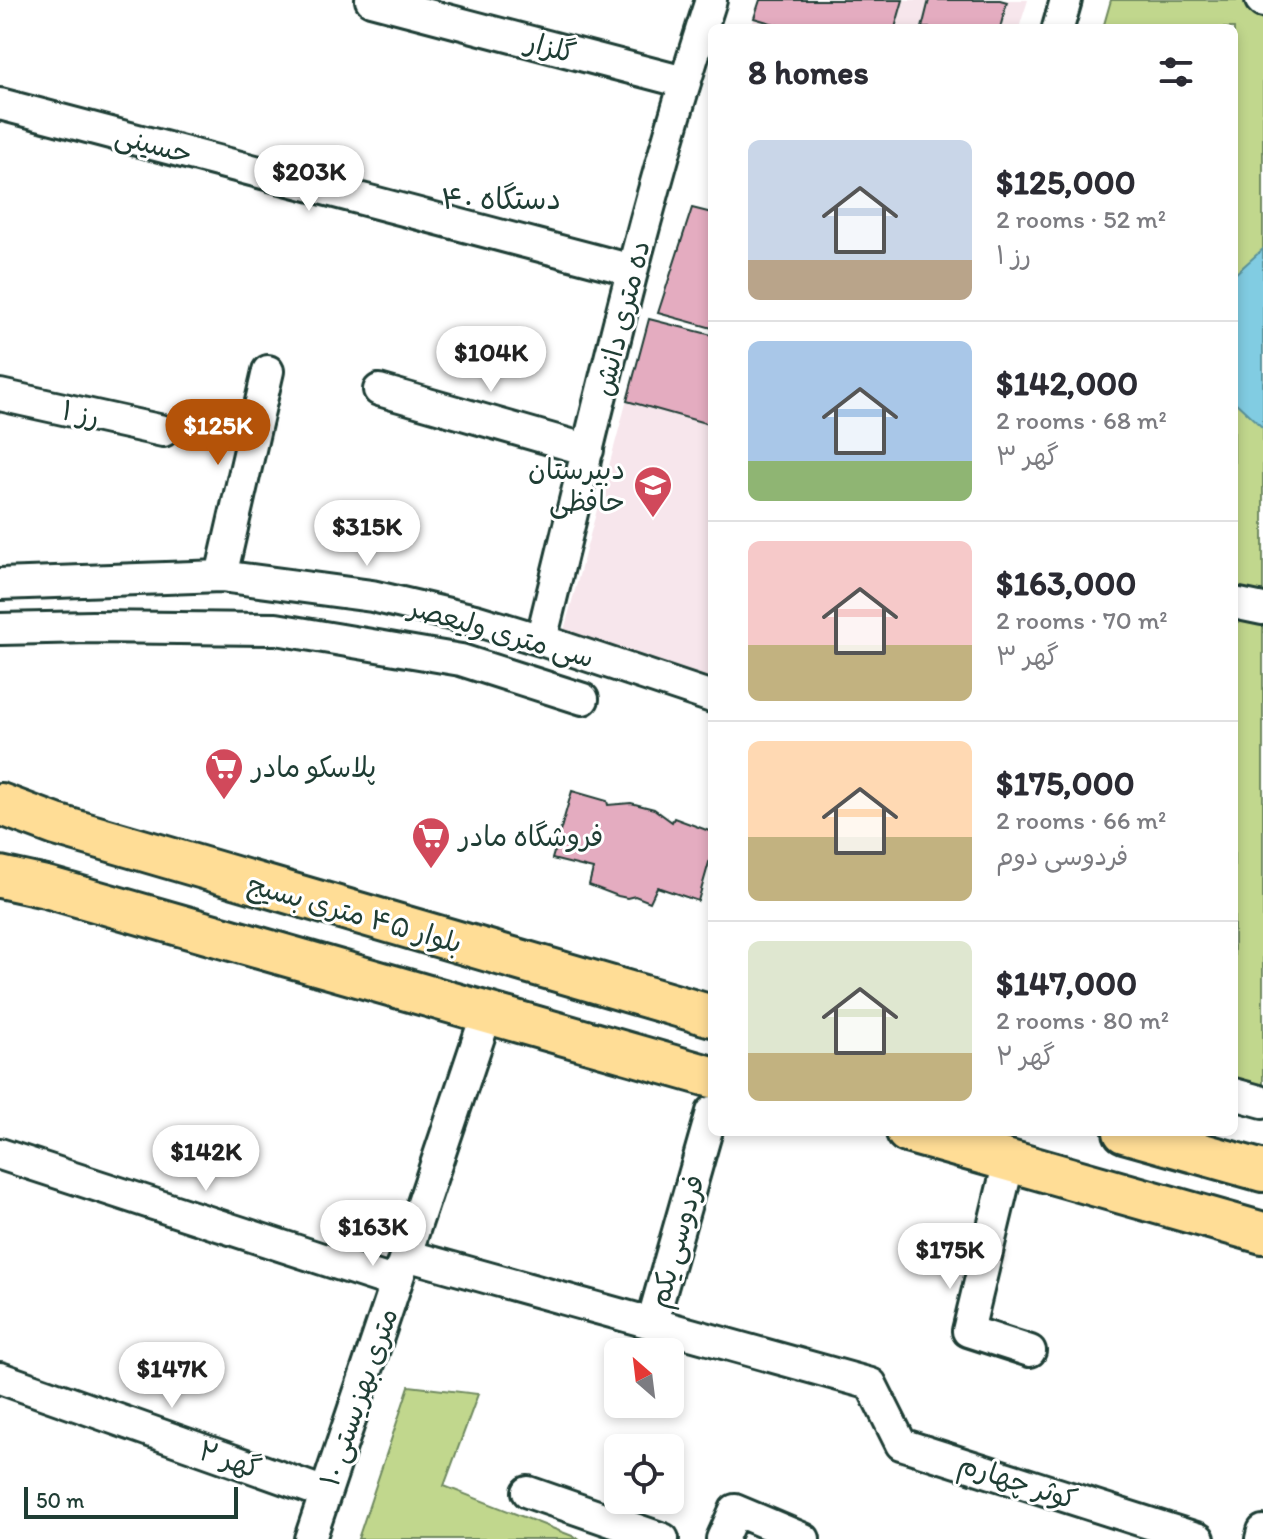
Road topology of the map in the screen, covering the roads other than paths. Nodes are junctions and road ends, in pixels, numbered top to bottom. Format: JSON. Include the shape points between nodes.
{"nodes":[{"id":1,"x":371,"y":0,"type":"edge"},
{"id":2,"x":711,"y":0,"type":"edge"},
{"id":3,"x":1066,"y":0,"type":"edge"},
{"id":4,"x":1059,"y":24,"type":"edge"},
{"id":5,"x":684,"y":82,"type":"junction"},
{"id":6,"x":0,"y":104,"type":"edge"},
{"id":7,"x":632,"y":270,"type":"junction"},
{"id":8,"x":268,"y":371,"type":"dead end"},
{"id":9,"x":379,"y":390,"type":"dead end"},
{"id":10,"x":0,"y":395,"type":"edge"},
{"id":11,"x":163,"y":431,"type":"dead end"},
{"id":12,"x":588,"y":450,"type":"junction"},
{"id":13,"x":221,"y":576,"type":"junction"},
{"id":14,"x":0,"y":584,"type":"edge"},
{"id":15,"x":0,"y":629,"type":"edge"},
{"id":16,"x":541,"y":640,"type":"junction"},
{"id":17,"x":708,"y":696,"type":"edge"},
{"id":18,"x":583,"y":699,"type":"dead end"},
{"id":19,"x":0,"y":804,"type":"edge"},
{"id":20,"x":0,"y":877,"type":"edge"},
{"id":21,"x":487,"y":1013,"type":"junction"},
{"id":22,"x":708,"y":1015,"type":"edge"},
{"id":23,"x":708,"y":1076,"type":"edge"},
{"id":24,"x":1238,"y":1095,"type":"edge"},
{"id":25,"x":1263,"y":1102,"type":"edge"},
{"id":26,"x":708,"y":1126,"type":"edge"},
{"id":27,"x":921,"y":1136,"type":"edge"},
{"id":28,"x":1138,"y":1136,"type":"edge"},
{"id":29,"x":0,"y":1154,"type":"edge"},
{"id":30,"x":1009,"y":1161,"type":"junction"},
{"id":31,"x":1263,"y":1171,"type":"edge"},
{"id":32,"x":1263,"y":1233,"type":"edge"},
{"id":33,"x":401,"y":1269,"type":"junction"},
{"id":34,"x":652,"y":1323,"type":"junction"},
{"id":35,"x":1030,"y":1351,"type":"dead end"},
{"id":36,"x":0,"y":1378,"type":"edge"},
{"id":37,"x":528,"y":1492,"type":"dead end"},
{"id":38,"x":325,"y":1493,"type":"junction"},
{"id":39,"x":1263,"y":1531,"type":"edge"},
{"id":40,"x":310,"y":1539,"type":"edge"},
{"id":41,"x":663,"y":1539,"type":"edge"},
{"id":42,"x":722,"y":1539,"type":"edge"},
{"id":43,"x":804,"y":1539,"type":"edge"},
{"id":44,"x":1199,"y":1539,"type":"edge"},
{"id":45,"x":1261,"y":1539,"type":"edge"}],
"edges":[{"from":1,"to":5,"type":"street","name":"گلزار"},
{"from":2,"to":5,"type":"street","name":"ده متری دانش"},
{"from":3,"to":4,"type":"street"},
{"from":5,"to":7,"type":"street","name":"ده متری دانش"},
{"from":6,"to":7,"type":"street","name":"حسینی"},
{"from":7,"to":12,"type":"street","name":"ده متری دانش"},
{"from":8,"to":13,"type":"street"},
{"from":9,"to":12,"type":"street"},
{"from":10,"to":11,"type":"street","name":"رز ۱"},
{"from":12,"to":16,"type":"street","name":"ده متری دانش"},
{"from":13,"to":14,"type":"street","name":"سی متری ولیعصر"},
{"from":13,"to":16,"type":"street","name":"سی متری ولیعصر","via":[[372,596]]},
{"from":15,"to":18,"type":"street","via":[[276,629],[461,660]]},
{"from":16,"to":17,"type":"street","name":"سی متری ولیعصر"},
{"from":19,"to":22,"type":"main road","name":"بلوار ۴۵ متری بسیج","via":[[71,830]]},
{"from":20,"to":21,"type":"main road"},
{"from":21,"to":23,"type":"main road"},
{"from":21,"to":33,"type":"street","name":"۱۰ متری بهزیستی"},
{"from":24,"to":25,"type":"street"},
{"from":26,"to":34,"type":"street","name":"فردوسی یکم"},
{"from":27,"to":30,"type":"main road"},
{"from":28,"to":31,"type":"main road"},
{"from":29,"to":33,"type":"street"},
{"from":30,"to":32,"type":"main road"},
{"from":30,"to":35,"type":"street","via":[[968,1331]]},
{"from":33,"to":34,"type":"street"},
{"from":33,"to":38,"type":"street","name":"۱۰ متری بهزیستی"},
{"from":34,"to":44,"type":"street","name":"کوثر چهارم","via":[[871,1384],[901,1444]]},
{"from":36,"to":38,"type":"street","name":"گهر ۲"},
{"from":37,"to":41,"type":"street"},
{"from":38,"to":40,"type":"street","name":"۱۰ متری بهزیستی"},
{"from":39,"to":45,"type":"street"},
{"from":42,"to":43,"type":"street","via":[[735,1510]]}]}
